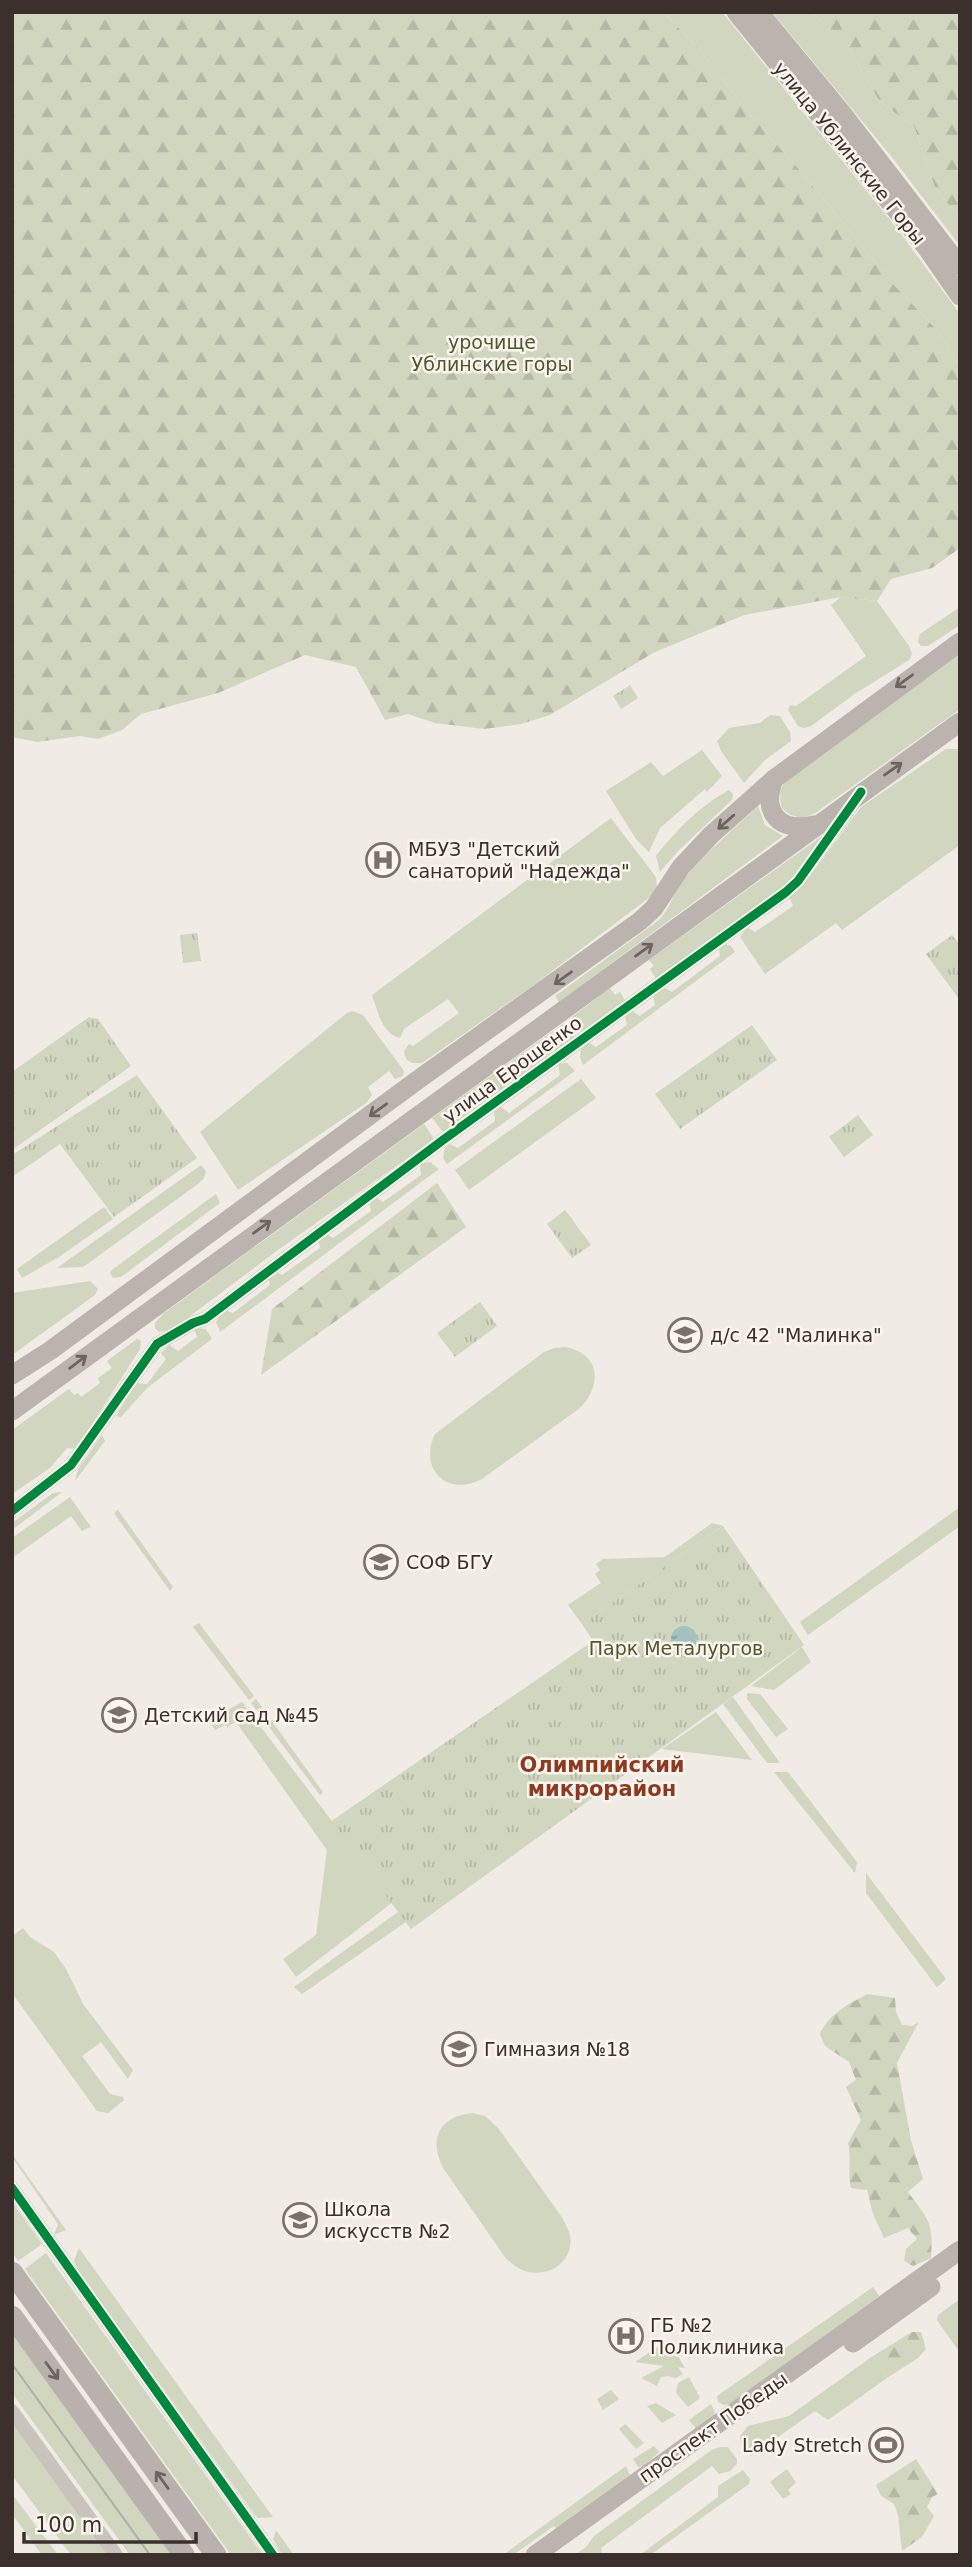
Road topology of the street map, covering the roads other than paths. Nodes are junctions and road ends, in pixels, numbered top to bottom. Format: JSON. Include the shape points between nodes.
{"nodes":[{"id":1,"x":736,"y":12,"type":"edge"},
{"id":2,"x":759,"y":12,"type":"edge"},
{"id":3,"x":960,"y":267,"type":"edge"},
{"id":4,"x":960,"y":296,"type":"edge"},
{"id":5,"x":960,"y":642,"type":"edge"},
{"id":6,"x":960,"y":722,"type":"edge"},
{"id":7,"x":960,"y":741,"type":"edge"},
{"id":8,"x":926,"y":746,"type":"junction"},
{"id":9,"x":774,"y":779,"type":"junction"},
{"id":10,"x":861,"y":792,"type":"junction"},
{"id":11,"x":817,"y":824,"type":"junction"},
{"id":12,"x":12,"y":1376,"type":"edge"},
{"id":13,"x":16,"y":1400,"type":"edge"},
{"id":14,"x":12,"y":1511,"type":"edge"},
{"id":15,"x":12,"y":2188,"type":"edge"},
{"id":16,"x":960,"y":2250,"type":"edge"},
{"id":17,"x":960,"y":2267,"type":"edge"},
{"id":18,"x":12,"y":2272,"type":"edge"},
{"id":19,"x":12,"y":2316,"type":"edge"},
{"id":20,"x":12,"y":2411,"type":"edge"},
{"id":21,"x":116,"y":2555,"type":"edge"},
{"id":22,"x":184,"y":2555,"type":"edge"},
{"id":23,"x":216,"y":2555,"type":"edge"},
{"id":24,"x":273,"y":2555,"type":"edge"},
{"id":25,"x":535,"y":2555,"type":"edge"},
{"id":26,"x":556,"y":2555,"type":"edge"}],
"edges":[{"from":1,"to":4,"type":"main road","name":"улица Ублинские Горы","via":[[926,247]]},
{"from":2,"to":3,"type":"main road","name":"улица Ублинские Горы"},
{"from":5,"to":9,"type":"main road","one_way":true},
{"from":6,"to":8,"type":"main road","name":"улица Ерошенко"},
{"from":7,"to":8,"type":"main road"},
{"from":10,"to":8,"type":"main road","name":"улица Ерошенко","one_way":true},
{"from":9,"to":11,"type":"main road","via":[[769,800],[777,820],[802,828]]},
{"from":9,"to":12,"type":"main road","one_way":true,"via":[[688,859],[640,921]]},
{"from":10,"to":11,"type":"main road","name":"улица Ерошенко"},
{"from":10,"to":14,"type":"street","name":"улица Ерошенко","via":[[786,892],[205,1319],[157,1344],[71,1465]]},
{"from":13,"to":11,"type":"main road","name":"улица Ерошенко","one_way":true},
{"from":15,"to":24,"type":"street"},
{"from":16,"to":25,"type":"main road","name":"проспект Победы"},
{"from":17,"to":26,"type":"main road","name":"проспект Победы"},
{"from":23,"to":18,"type":"main road","one_way":true},
{"from":19,"to":22,"type":"main road","one_way":true},
{"from":20,"to":21,"type":"street"}]}
